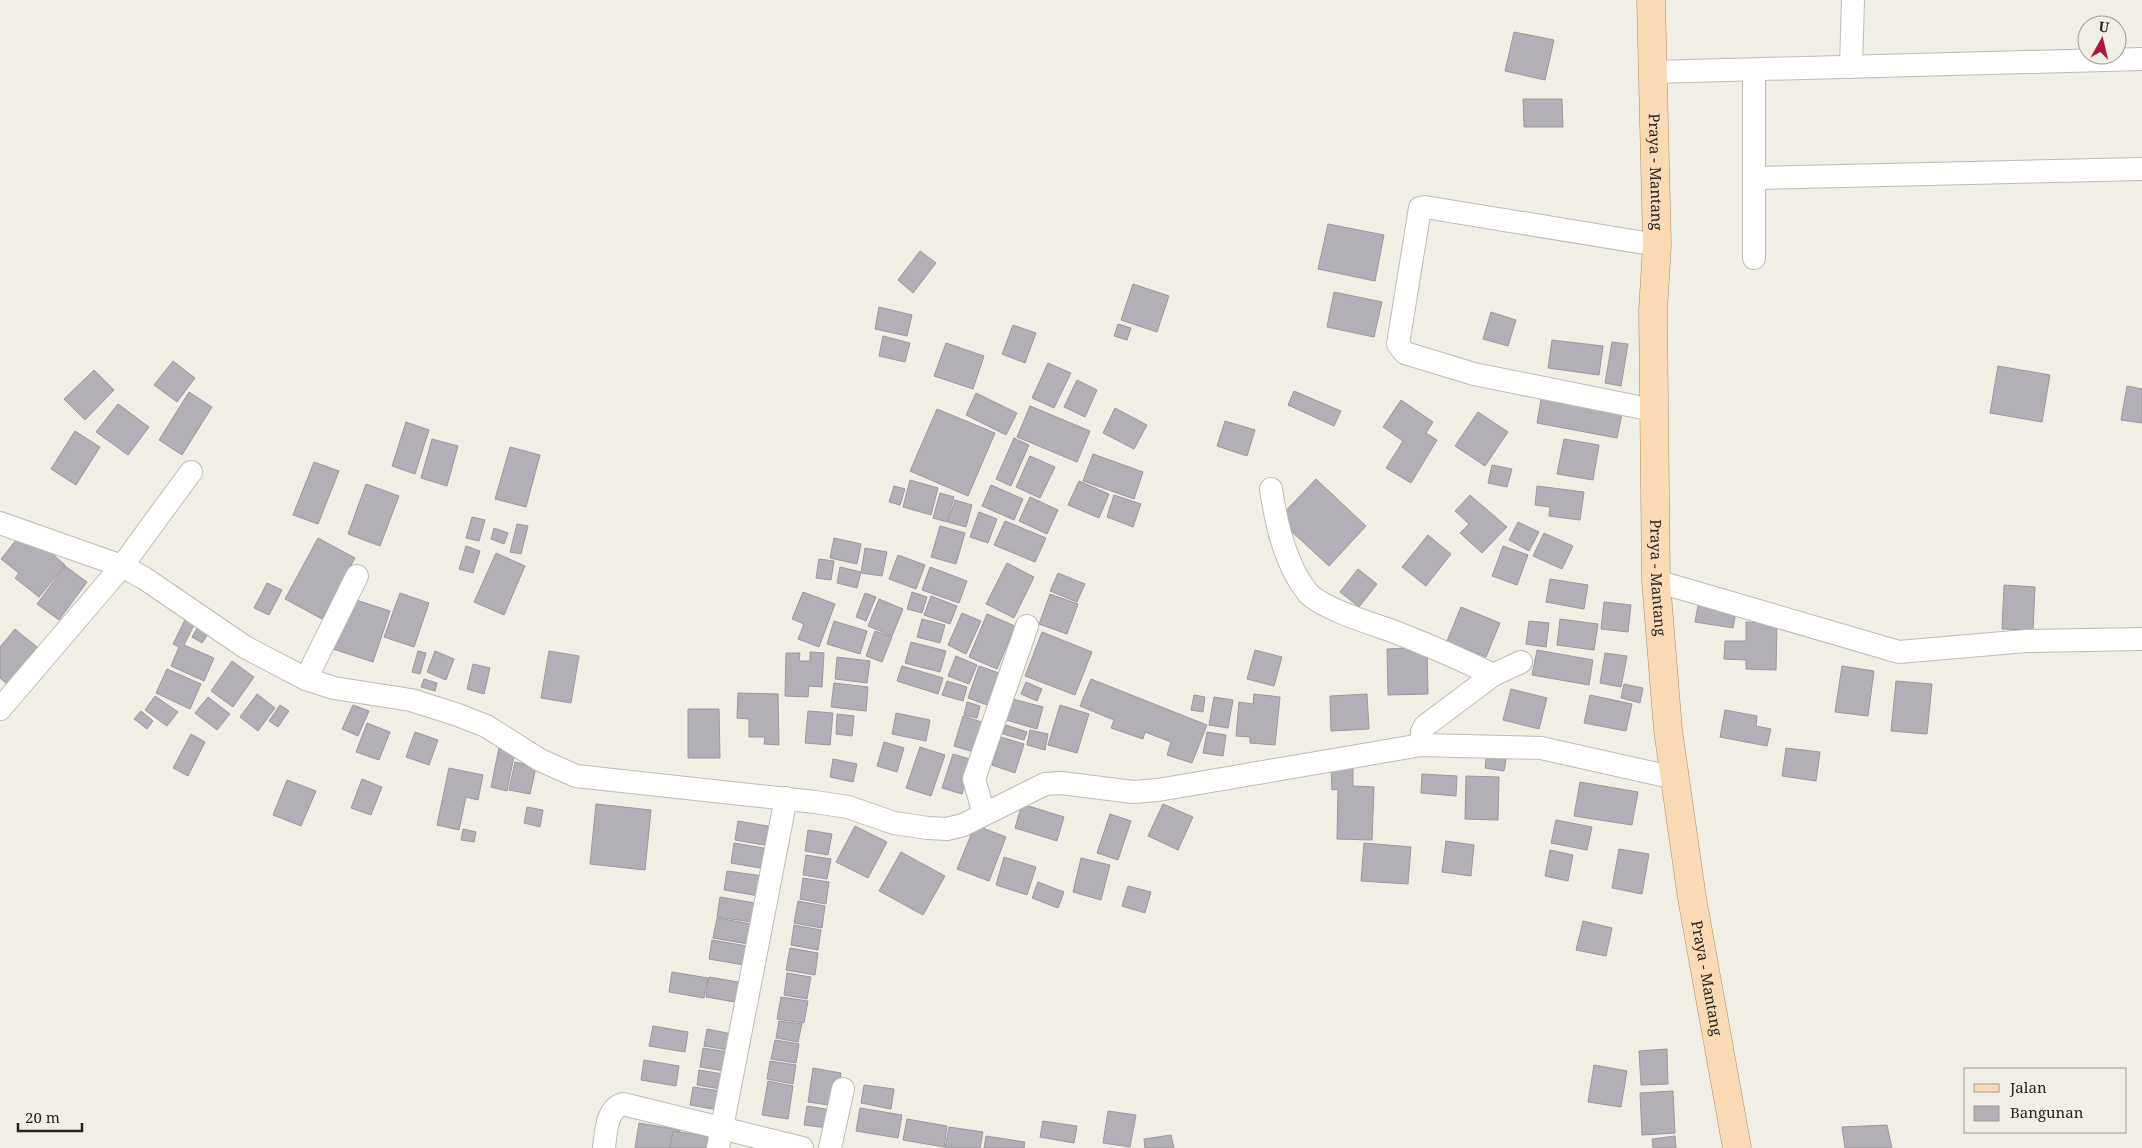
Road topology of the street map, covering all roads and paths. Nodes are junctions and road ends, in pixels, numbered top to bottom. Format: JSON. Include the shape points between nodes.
{"nodes":[{"id":1,"x":1651,"y":0,"type":"edge"},
{"id":2,"x":1853,"y":0,"type":"edge"},
{"id":3,"x":2142,"y":59,"type":"edge"},
{"id":4,"x":1852,"y":67,"type":"junction"},
{"id":5,"x":1754,"y":70,"type":"junction"},
{"id":6,"x":1652,"y":72,"type":"junction"},
{"id":7,"x":2142,"y":169,"type":"edge"},
{"id":8,"x":1754,"y":178,"type":"junction"},
{"id":9,"x":1657,"y":245,"type":"junction"},
{"id":10,"x":1754,"y":258,"type":"dead end"},
{"id":11,"x":1653,"y":410,"type":"junction"},
{"id":12,"x":190,"y":472,"type":"dead end"},
{"id":13,"x":1271,"y":489,"type":"dead end"},
{"id":14,"x":0,"y":523,"type":"edge"},
{"id":15,"x":122,"y":566,"type":"junction"},
{"id":16,"x":357,"y":576,"type":"dead end"},
{"id":17,"x":1656,"y":581,"type":"junction"},
{"id":18,"x":1026,"y":626,"type":"dead end"},
{"id":19,"x":2142,"y":639,"type":"edge"},
{"id":20,"x":1520,"y":662,"type":"dead end"},
{"id":21,"x":1493,"y":675,"type":"junction"},
{"id":22,"x":306,"y":679,"type":"junction"},
{"id":23,"x":0,"y":709,"type":"edge"},
{"id":24,"x":1421,"y":746,"type":"junction"},
{"id":25,"x":1675,"y":778,"type":"junction"},
{"id":26,"x":786,"y":798,"type":"junction"},
{"id":27,"x":984,"y":814,"type":"junction"},
{"id":28,"x":843,"y":1089,"type":"dead end"},
{"id":29,"x":720,"y":1138,"type":"edge"},
{"id":30,"x":604,"y":1148,"type":"edge"},
{"id":31,"x":802,"y":1148,"type":"edge"},
{"id":32,"x":830,"y":1148,"type":"edge"},
{"id":33,"x":1737,"y":1148,"type":"edge"}],
"edges":[{"from":1,"to":6,"type":"main road","name":"Praya - Mantang"},
{"from":2,"to":4,"type":"street"},
{"from":3,"to":4,"type":"street"},
{"from":4,"to":5,"type":"street"},
{"from":5,"to":6,"type":"street"},
{"from":5,"to":8,"type":"street"},
{"from":6,"to":9,"type":"main road","name":"Praya - Mantang"},
{"from":7,"to":8,"type":"street"},
{"from":8,"to":10,"type":"street"},
{"from":9,"to":11,"type":"main road","name":"Praya - Mantang"},
{"from":9,"to":11,"type":"street","via":[[1420,208],[1398,344],[1405,353],[1474,374]]},
{"from":11,"to":17,"type":"main road","name":"Praya - Mantang"},
{"from":12,"to":15,"type":"street"},
{"from":13,"to":21,"type":"street","via":[[1284,545],[1309,594],[1338,611],[1450,654]]},
{"from":14,"to":15,"type":"street"},
{"from":15,"to":22,"type":"street","via":[[245,647]]},
{"from":15,"to":23,"type":"street"},
{"from":16,"to":22,"type":"street"},
{"from":17,"to":19,"type":"street","via":[[1899,652],[2026,641]]},
{"from":17,"to":25,"type":"main road","name":"Praya - Mantang"},
{"from":18,"to":27,"type":"street","via":[[974,779]]},
{"from":20,"to":21,"type":"street"},
{"from":21,"to":24,"type":"street","via":[[1425,726]]},
{"from":22,"to":26,"type":"street","via":[[334,688],[411,700],[455,714],[486,726],[540,760],[576,776]]},
{"from":24,"to":25,"type":"street","via":[[1540,748]]},
{"from":24,"to":27,"type":"street","via":[[1141,792],[1045,784]]},
{"from":25,"to":33,"type":"main road","name":"Praya - Mantang","via":[[1692,898]]},
{"from":26,"to":27,"type":"street","via":[[848,808],[928,828],[947,829]]},
{"from":26,"to":29,"type":"street"},
{"from":28,"to":32,"type":"street"},
{"from":29,"to":30,"type":"street","via":[[621,1104],[613,1109],[608,1120]]},
{"from":29,"to":31,"type":"street"}]}
